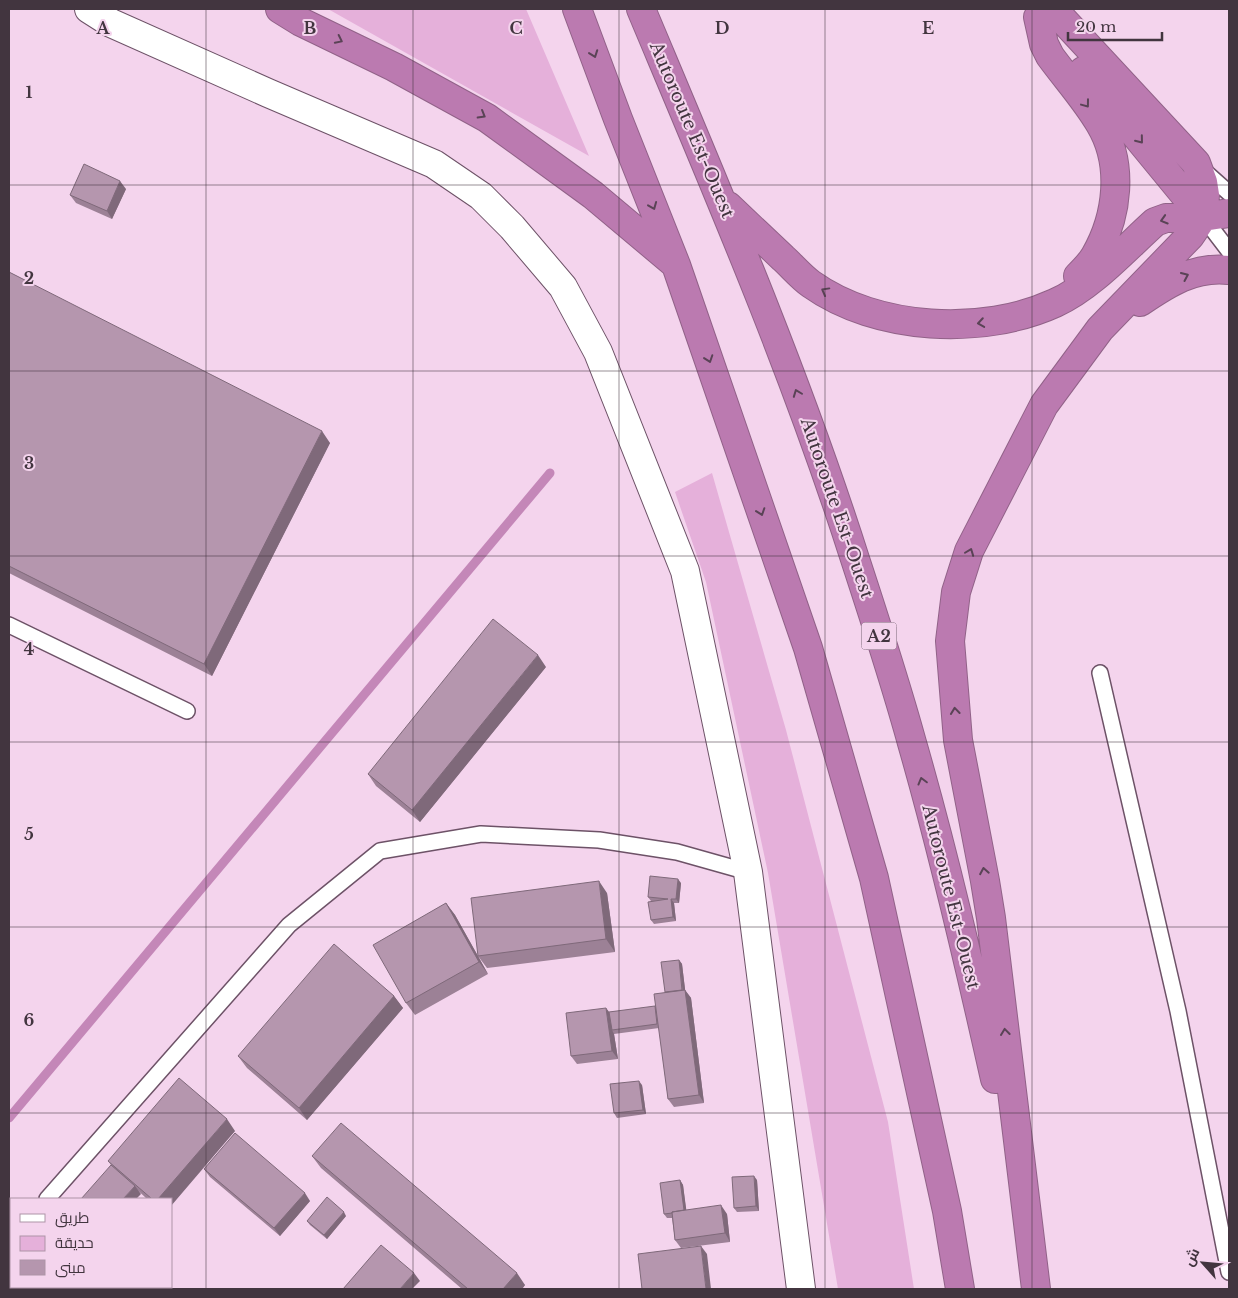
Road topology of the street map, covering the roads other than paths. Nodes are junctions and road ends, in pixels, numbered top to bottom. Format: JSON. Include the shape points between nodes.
{"nodes":[{"id":1,"x":90,"y":9,"type":"edge"},
{"id":2,"x":280,"y":9,"type":"edge"},
{"id":3,"x":577,"y":9,"type":"edge"},
{"id":4,"x":640,"y":9,"type":"edge"},
{"id":5,"x":1041,"y":11,"type":"edge"},
{"id":6,"x":1196,"y":163,"type":"junction"},
{"id":7,"x":1229,"y":193,"type":"edge"},
{"id":8,"x":722,"y":200,"type":"junction"},
{"id":9,"x":1229,"y":212,"type":"edge"},
{"id":10,"x":1203,"y":216,"type":"junction"},
{"id":11,"x":1229,"y":250,"type":"edge"},
{"id":12,"x":676,"y":265,"type":"junction"},
{"id":13,"x":1229,"y":270,"type":"edge"},
{"id":14,"x":1018,"y":316,"type":"junction"},
{"id":15,"x":1100,"y":329,"type":"junction"},
{"id":16,"x":9,"y":625,"type":"edge"},
{"id":17,"x":1100,"y":673,"type":"dead end"},
{"id":18,"x":187,"y":711,"type":"dead end"},
{"id":19,"x":748,"y":872,"type":"junction"},
{"id":20,"x":48,"y":1198,"type":"edge"},
{"id":21,"x":1229,"y":1272,"type":"edge"},
{"id":22,"x":801,"y":1289,"type":"edge"},
{"id":23,"x":960,"y":1289,"type":"edge"},
{"id":24,"x":1036,"y":1289,"type":"edge"}],
"edges":[{"from":1,"to":19,"type":"main road","via":[[112,23],[434,164],[480,196],[512,227],[563,287],[598,352],[685,571]]},
{"from":2,"to":12,"type":"highway","one_way":true,"via":[[487,118],[593,195]]},
{"from":3,"to":12,"type":"highway","one_way":true},
{"from":4,"to":8,"type":"highway","name":"Autoroute Est-Ouest","number":"A2"},
{"from":5,"to":6,"type":"highway"},
{"from":5,"to":10,"type":"highway","one_way":true},
{"from":5,"to":14,"type":"highway","one_way":true,"via":[[1044,44],[1050,56],[1100,124],[1111,150],[1116,178],[1114,206],[1107,233],[1094,258],[1076,279]]},
{"from":6,"to":7,"type":"lane"},
{"from":6,"to":10,"type":"highway","via":[[1205,195]]},
{"from":14,"to":8,"type":"highway","one_way":true,"via":[[976,324],[933,325],[849,305],[811,284]]},
{"from":24,"to":8,"type":"highway","name":"Autoroute Est-Ouest","number":"A2","one_way":true,"via":[[996,1084],[960,924],[912,743],[855,556],[804,412]]},
{"from":9,"to":10,"type":"highway"},
{"from":10,"to":11,"type":"lane"},
{"from":10,"to":14,"type":"highway","one_way":true,"via":[[1166,218],[1156,222],[1072,294]]},
{"from":10,"to":15,"type":"highway","via":[[1190,236]]},
{"from":12,"to":23,"type":"highway","one_way":true,"via":[[808,648],[874,878],[947,1211]]},
{"from":15,"to":13,"type":"highway","one_way":true,"via":[[1158,289],[1185,276],[1200,270]]},
{"from":24,"to":15,"type":"highway","one_way":true,"via":[[987,890],[958,740],[950,641],[956,592],[969,551],[1044,405]]},
{"from":16,"to":18,"type":"lane"},
{"from":17,"to":21,"type":"lane","via":[[1178,1011]]},
{"from":19,"to":20,"type":"lane","via":[[677,852],[599,840],[481,834],[380,851],[290,925]]},
{"from":19,"to":22,"type":"main road"}]}
